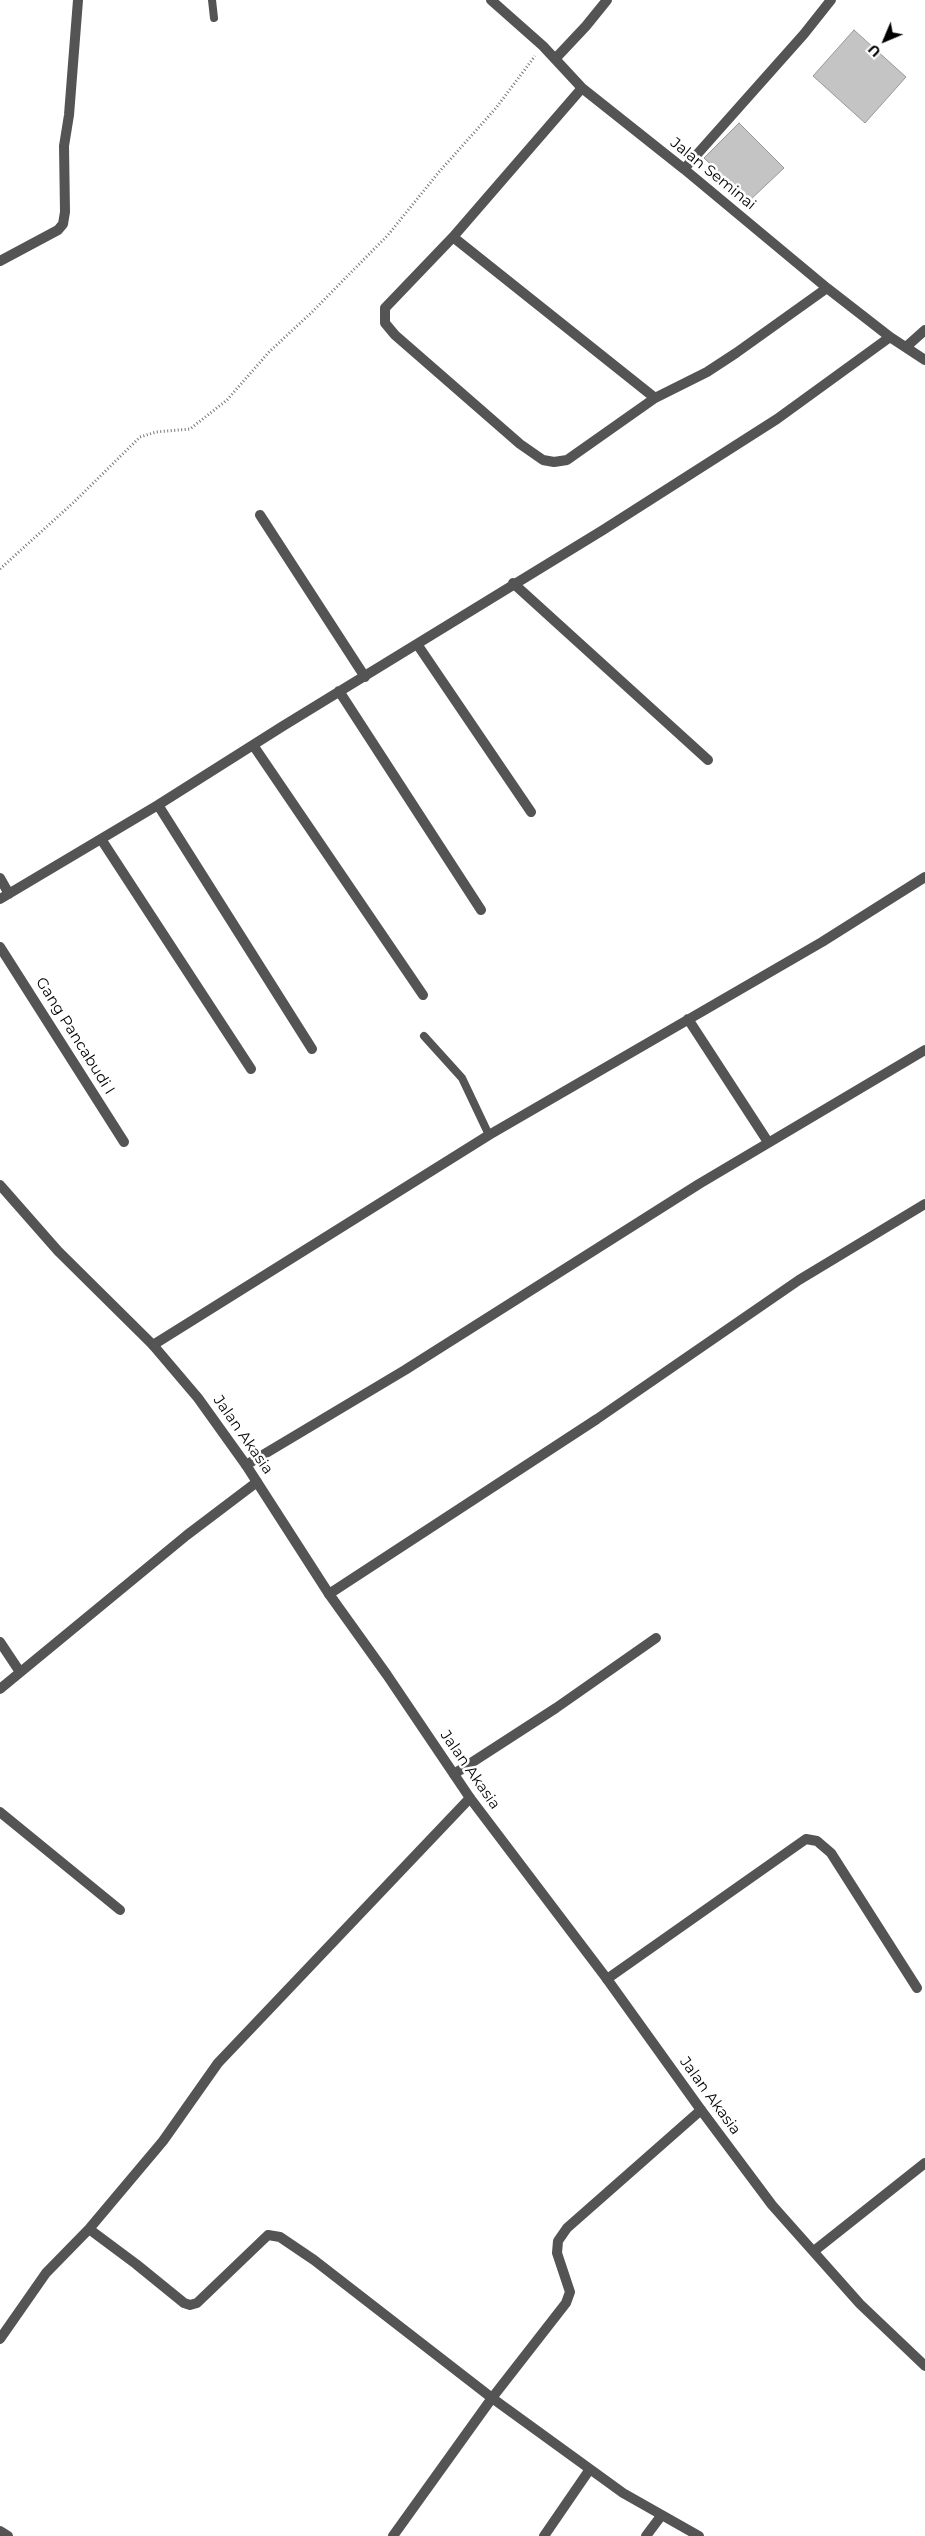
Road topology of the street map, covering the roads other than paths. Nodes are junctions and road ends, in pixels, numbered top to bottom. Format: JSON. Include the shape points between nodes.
{"nodes":[{"id":1,"x":78,"y":0,"type":"edge"},
{"id":2,"x":212,"y":0,"type":"edge"},
{"id":3,"x":492,"y":0,"type":"edge"},
{"id":4,"x":607,"y":0,"type":"edge"},
{"id":5,"x":831,"y":0,"type":"edge"},
{"id":6,"x":214,"y":18,"type":"dead end"},
{"id":7,"x":555,"y":59,"type":"junction"},
{"id":8,"x":582,"y":88,"type":"junction"},
{"id":9,"x":684,"y":168,"type":"junction"},
{"id":10,"x":453,"y":237,"type":"junction"},
{"id":11,"x":0,"y":261,"type":"edge"},
{"id":12,"x":827,"y":288,"type":"junction"},
{"id":13,"x":925,"y":330,"type":"edge"},
{"id":14,"x":890,"y":337,"type":"junction"},
{"id":15,"x":906,"y":348,"type":"junction"},
{"id":16,"x":925,"y":360,"type":"edge"},
{"id":17,"x":655,"y":398,"type":"junction"},
{"id":18,"x":260,"y":514,"type":"dead end"},
{"id":19,"x":513,"y":583,"type":"junction"},
{"id":20,"x":417,"y":644,"type":"junction"},
{"id":21,"x":365,"y":677,"type":"junction"},
{"id":22,"x":339,"y":691,"type":"junction"},
{"id":23,"x":253,"y":745,"type":"junction"},
{"id":24,"x":708,"y":760,"type":"dead end"},
{"id":25,"x":158,"y":805,"type":"junction"},
{"id":26,"x":531,"y":812,"type":"dead end"},
{"id":27,"x":101,"y":839,"type":"junction"},
{"id":28,"x":925,"y":877,"type":"edge"},
{"id":29,"x":0,"y":878,"type":"edge"},
{"id":30,"x":4,"y":896,"type":"edge"},
{"id":31,"x":481,"y":910,"type":"dead end"},
{"id":32,"x":0,"y":947,"type":"edge"},
{"id":33,"x":423,"y":995,"type":"dead end"},
{"id":34,"x":688,"y":1019,"type":"junction"},
{"id":35,"x":424,"y":1036,"type":"dead end"},
{"id":36,"x":312,"y":1048,"type":"dead end"},
{"id":37,"x":925,"y":1050,"type":"edge"},
{"id":38,"x":251,"y":1069,"type":"dead end"},
{"id":39,"x":489,"y":1135,"type":"junction"},
{"id":40,"x":124,"y":1142,"type":"dead end"},
{"id":41,"x":768,"y":1142,"type":"junction"},
{"id":42,"x":0,"y":1185,"type":"edge"},
{"id":43,"x":925,"y":1204,"type":"edge"},
{"id":44,"x":153,"y":1345,"type":"junction"},
{"id":45,"x":246,"y":1465,"type":"junction"},
{"id":46,"x":257,"y":1482,"type":"junction"},
{"id":47,"x":328,"y":1594,"type":"junction"},
{"id":48,"x":656,"y":1638,"type":"dead end"},
{"id":49,"x":0,"y":1642,"type":"edge"},
{"id":50,"x":20,"y":1672,"type":"junction"},
{"id":51,"x":0,"y":1689,"type":"edge"},
{"id":52,"x":454,"y":1774,"type":"junction"},
{"id":53,"x":470,"y":1798,"type":"junction"},
{"id":54,"x":0,"y":1812,"type":"edge"},
{"id":55,"x":120,"y":1910,"type":"dead end"},
{"id":56,"x":607,"y":1979,"type":"junction"},
{"id":57,"x":916,"y":1988,"type":"dead end"},
{"id":58,"x":701,"y":2110,"type":"junction"},
{"id":59,"x":925,"y":2163,"type":"edge"},
{"id":60,"x":89,"y":2229,"type":"junction"},
{"id":61,"x":814,"y":2251,"type":"junction"},
{"id":62,"x":0,"y":2339,"type":"edge"},
{"id":63,"x":925,"y":2366,"type":"edge"},
{"id":64,"x":492,"y":2398,"type":"junction"},
{"id":65,"x":590,"y":2469,"type":"junction"},
{"id":66,"x":661,"y":2516,"type":"junction"},
{"id":67,"x":0,"y":2530,"type":"edge"},
{"id":68,"x":8,"y":2536,"type":"edge"},
{"id":69,"x":393,"y":2536,"type":"edge"},
{"id":70,"x":544,"y":2536,"type":"edge"},
{"id":71,"x":646,"y":2536,"type":"edge"},
{"id":72,"x":699,"y":2536,"type":"edge"}],
"edges":[{"from":1,"to":11,"type":"street","via":[[64,146],[66,212],[63,224],[58,230]]},
{"from":2,"to":6,"type":"lane"},
{"from":3,"to":7,"type":"street","name":"Jalan Seminai"},
{"from":4,"to":7,"type":"street"},
{"from":5,"to":9,"type":"street"},
{"from":7,"to":8,"type":"street","name":"Jalan Seminai"},
{"from":8,"to":9,"type":"street","name":"Jalan Seminai"},
{"from":8,"to":10,"type":"street"},
{"from":9,"to":12,"type":"street","name":"Jalan Seminai"},
{"from":10,"to":17,"type":"street"},
{"from":10,"to":17,"type":"street","via":[[385,308],[385,323],[520,444],[543,460],[567,460]]},
{"from":12,"to":14,"type":"street","name":"Jalan Seminai"},
{"from":12,"to":17,"type":"street","via":[[736,353]]},
{"from":13,"to":15,"type":"street"},
{"from":14,"to":15,"type":"street","name":"Jalan Seminai"},
{"from":14,"to":19,"type":"street","via":[[777,418],[603,530]]},
{"from":15,"to":16,"type":"street","name":"Jalan Seminai"},
{"from":18,"to":21,"type":"street"},
{"from":19,"to":20,"type":"street"},
{"from":19,"to":24,"type":"street"},
{"from":20,"to":21,"type":"street"},
{"from":20,"to":26,"type":"street"},
{"from":21,"to":22,"type":"street"},
{"from":22,"to":23,"type":"street"},
{"from":22,"to":31,"type":"street"},
{"from":23,"to":25,"type":"street"},
{"from":23,"to":33,"type":"street"},
{"from":25,"to":27,"type":"street"},
{"from":25,"to":36,"type":"street"},
{"from":27,"to":30,"type":"street"},
{"from":27,"to":38,"type":"street"},
{"from":28,"to":34,"type":"street","via":[[822,942]]},
{"from":29,"to":30,"type":"street"},
{"from":32,"to":40,"type":"street","name":"Gang Pancabudi I"},
{"from":34,"to":39,"type":"street"},
{"from":34,"to":41,"type":"street"},
{"from":35,"to":39,"type":"lane","via":[[462,1078]]},
{"from":37,"to":41,"type":"street"},
{"from":39,"to":44,"type":"street"},
{"from":41,"to":45,"type":"street","via":[[405,1370]]},
{"from":42,"to":44,"type":"street","name":"Jalan Akasia","via":[[58,1251]]},
{"from":43,"to":47,"type":"street","via":[[798,1280],[597,1420]]},
{"from":44,"to":45,"type":"street","name":"Jalan Akasia","via":[[198,1398]]},
{"from":45,"to":46,"type":"street","name":"Jalan Akasia"},
{"from":46,"to":47,"type":"street","name":"Jalan Akasia"},
{"from":46,"to":50,"type":"street"},
{"from":47,"to":52,"type":"street","name":"Jalan Akasia","via":[[388,1675]]},
{"from":48,"to":52,"type":"street"},
{"from":49,"to":50,"type":"street"},
{"from":50,"to":51,"type":"street"},
{"from":52,"to":53,"type":"street","name":"Jalan Akasia"},
{"from":53,"to":56,"type":"street","name":"Jalan Akasia"},
{"from":53,"to":60,"type":"street","via":[[218,2062],[163,2141]]},
{"from":54,"to":55,"type":"street"},
{"from":56,"to":57,"type":"street","via":[[806,1839],[817,1841],[831,1854]]},
{"from":56,"to":58,"type":"street","name":"Jalan Akasia"},
{"from":58,"to":61,"type":"street","name":"Jalan Akasia","via":[[772,2205]]},
{"from":58,"to":64,"type":"street","via":[[567,2228],[558,2241],[557,2253],[570,2292],[566,2303]]},
{"from":59,"to":61,"type":"street"},
{"from":60,"to":62,"type":"street","via":[[46,2273]]},
{"from":60,"to":64,"type":"street","via":[[190,2305],[197,2303],[268,2235],[280,2237]]},
{"from":61,"to":63,"type":"street","name":"Jalan Akasia","via":[[860,2304]]},
{"from":64,"to":65,"type":"street"},
{"from":64,"to":69,"type":"street"},
{"from":65,"to":66,"type":"street"},
{"from":65,"to":70,"type":"street"},
{"from":66,"to":71,"type":"street"},
{"from":66,"to":72,"type":"street"},
{"from":67,"to":68,"type":"street"}]}
